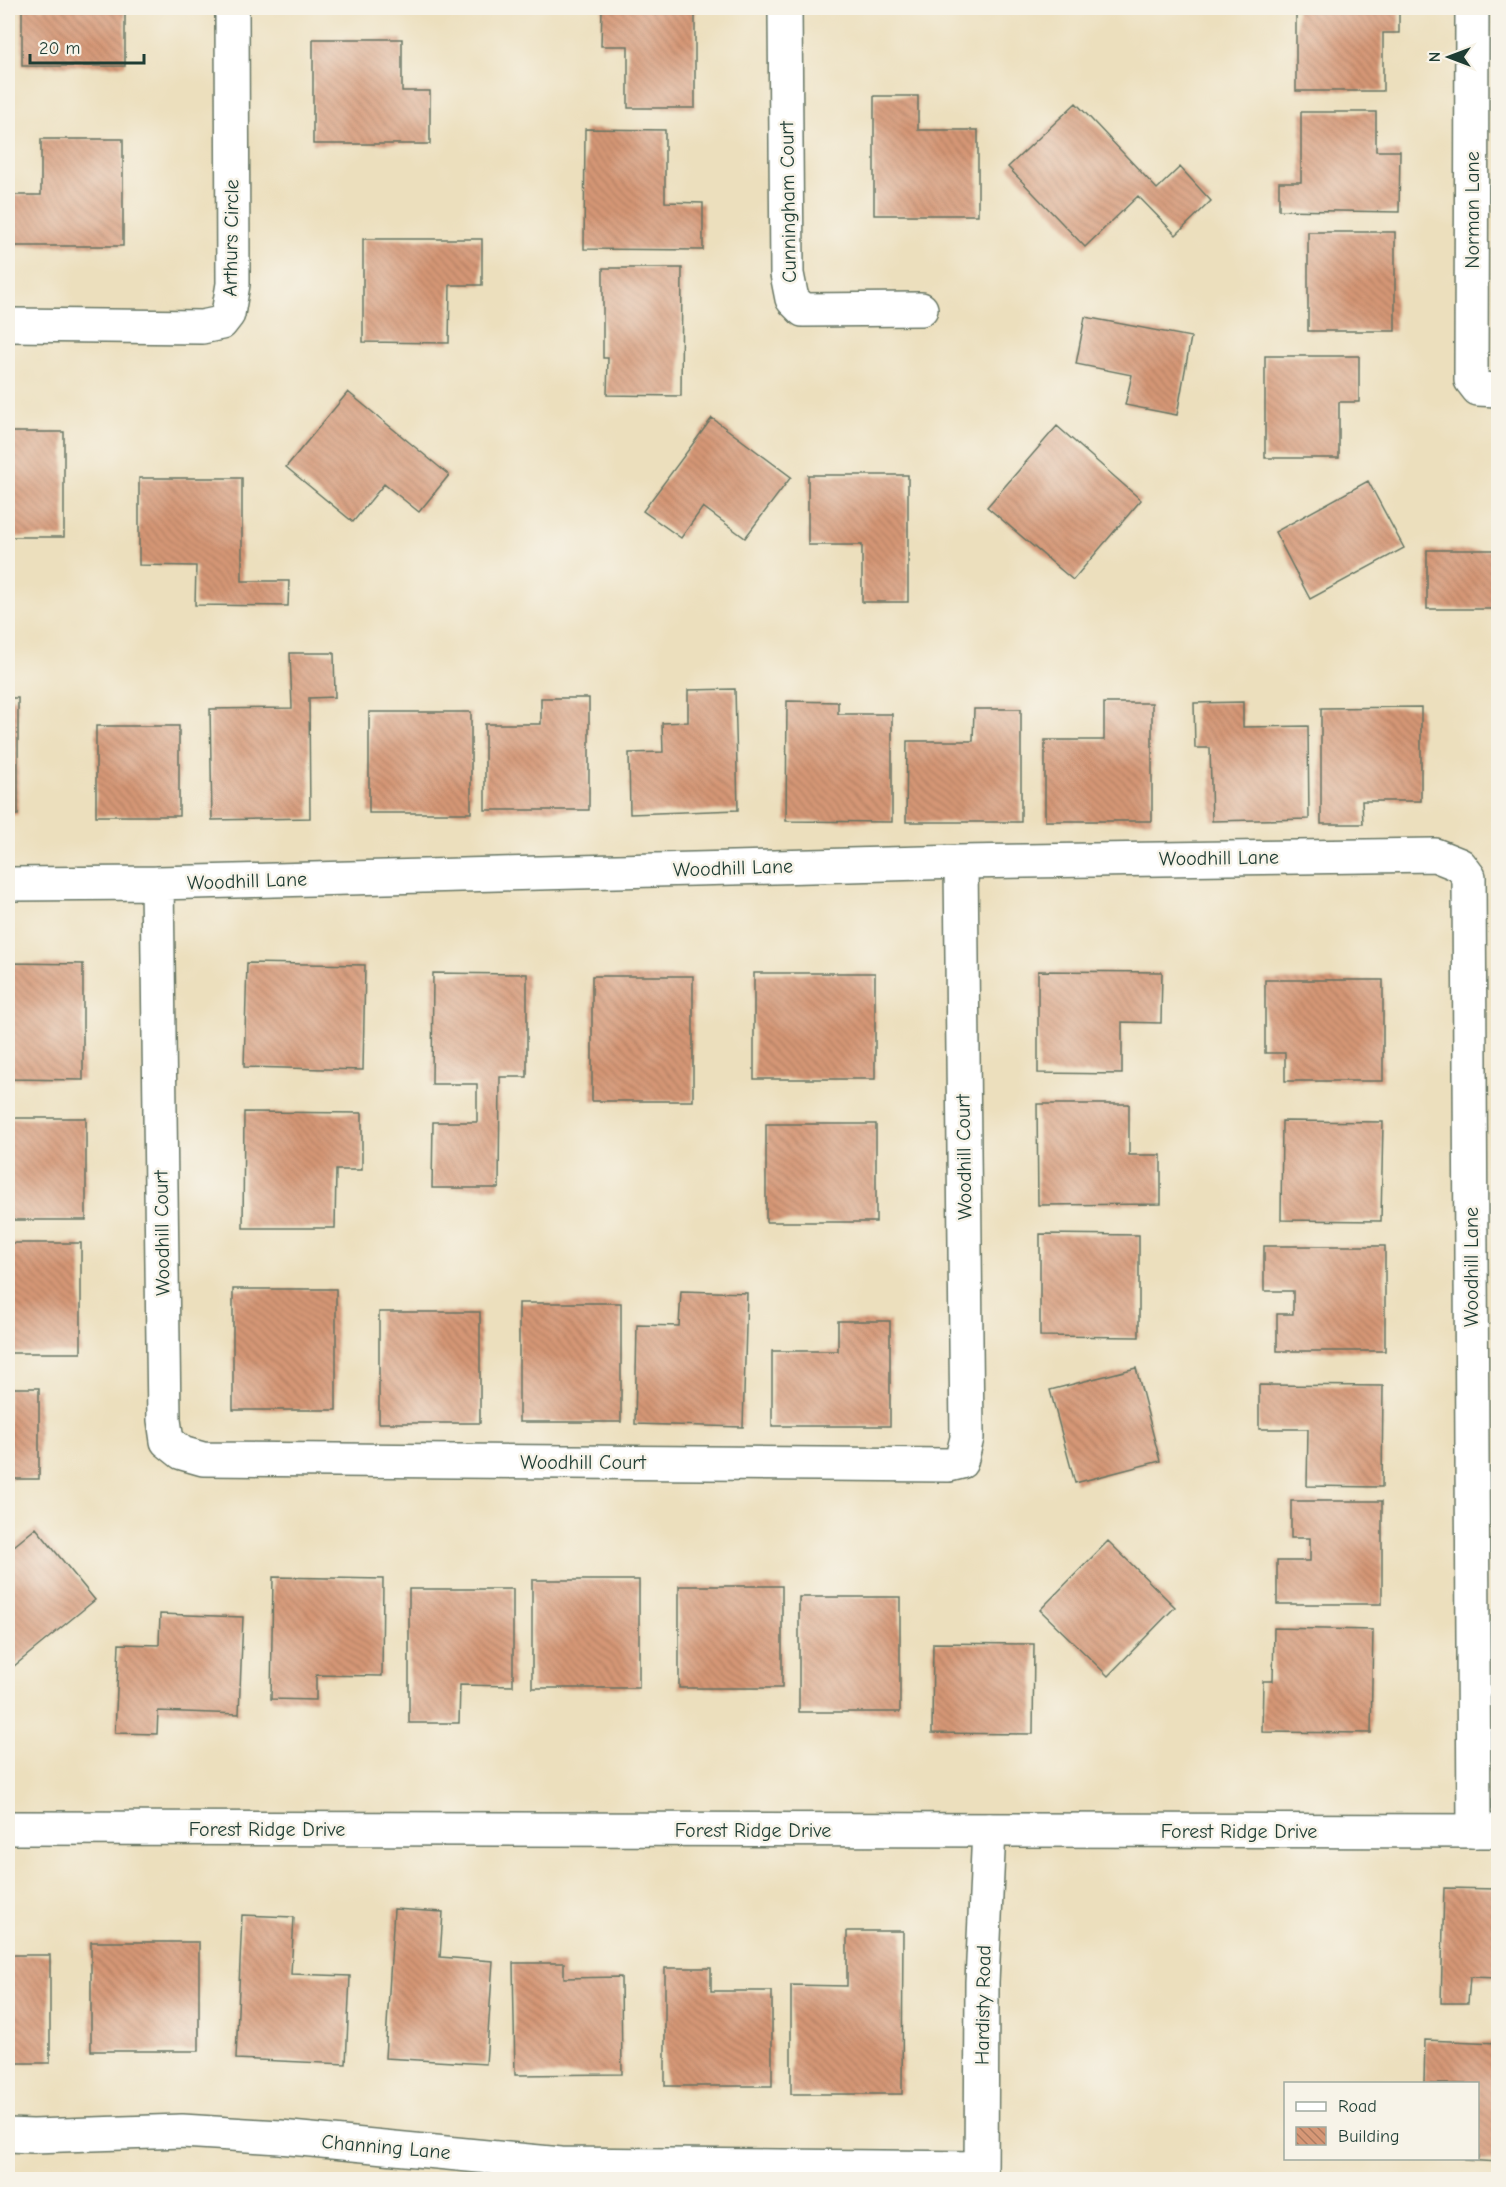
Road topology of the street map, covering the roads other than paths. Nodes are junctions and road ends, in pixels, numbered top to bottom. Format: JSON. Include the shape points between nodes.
{"nodes":[{"id":1,"x":232,"y":8,"type":"edge"},
{"id":2,"x":785,"y":8,"type":"edge"},
{"id":3,"x":1472,"y":8,"type":"edge"},
{"id":4,"x":921,"y":309,"type":"dead end"},
{"id":5,"x":8,"y":325,"type":"edge"},
{"id":6,"x":1498,"y":390,"type":"edge"},
{"id":7,"x":961,"y":862,"type":"junction"},
{"id":8,"x":157,"y":883,"type":"junction"},
{"id":9,"x":8,"y":884,"type":"edge"},
{"id":10,"x":8,"y":1828,"type":"edge"},
{"id":11,"x":989,"y":1830,"type":"junction"},
{"id":12,"x":1486,"y":1831,"type":"edge"},
{"id":13,"x":8,"y":2134,"type":"edge"},
{"id":14,"x":981,"y":2174,"type":"edge"}],
"edges":[{"from":1,"to":5,"type":"street","name":"Arthurs Circle","via":[[233,284],[228,314],[221,323],[202,327]]},
{"from":2,"to":4,"type":"street","name":"Cunningham Court","via":[[787,274],[792,299],[802,310]]},
{"from":3,"to":6,"type":"street","name":"Norman Lane","via":[[1471,380],[1478,389]]},
{"from":7,"to":8,"type":"street","name":"Woodhill Lane"},
{"from":7,"to":8,"type":"street","name":"Woodhill Court","via":[[967,1438],[961,1462],[949,1465],[203,1459],[182,1453],[167,1441],[164,1420]]},
{"from":7,"to":12,"type":"street","name":"Woodhill Lane","via":[[1435,855],[1460,865],[1469,877]]},
{"from":8,"to":9,"type":"street","name":"Woodhill Lane"},
{"from":10,"to":11,"type":"street","name":"Forest Ridge Drive"},
{"from":11,"to":12,"type":"street","name":"Forest Ridge Drive"},
{"from":11,"to":14,"type":"street","name":"Hardisty Road","via":[[982,1982]]},
{"from":13,"to":14,"type":"street","name":"Channing Lane","via":[[182,2131],[561,2164]]}]}
